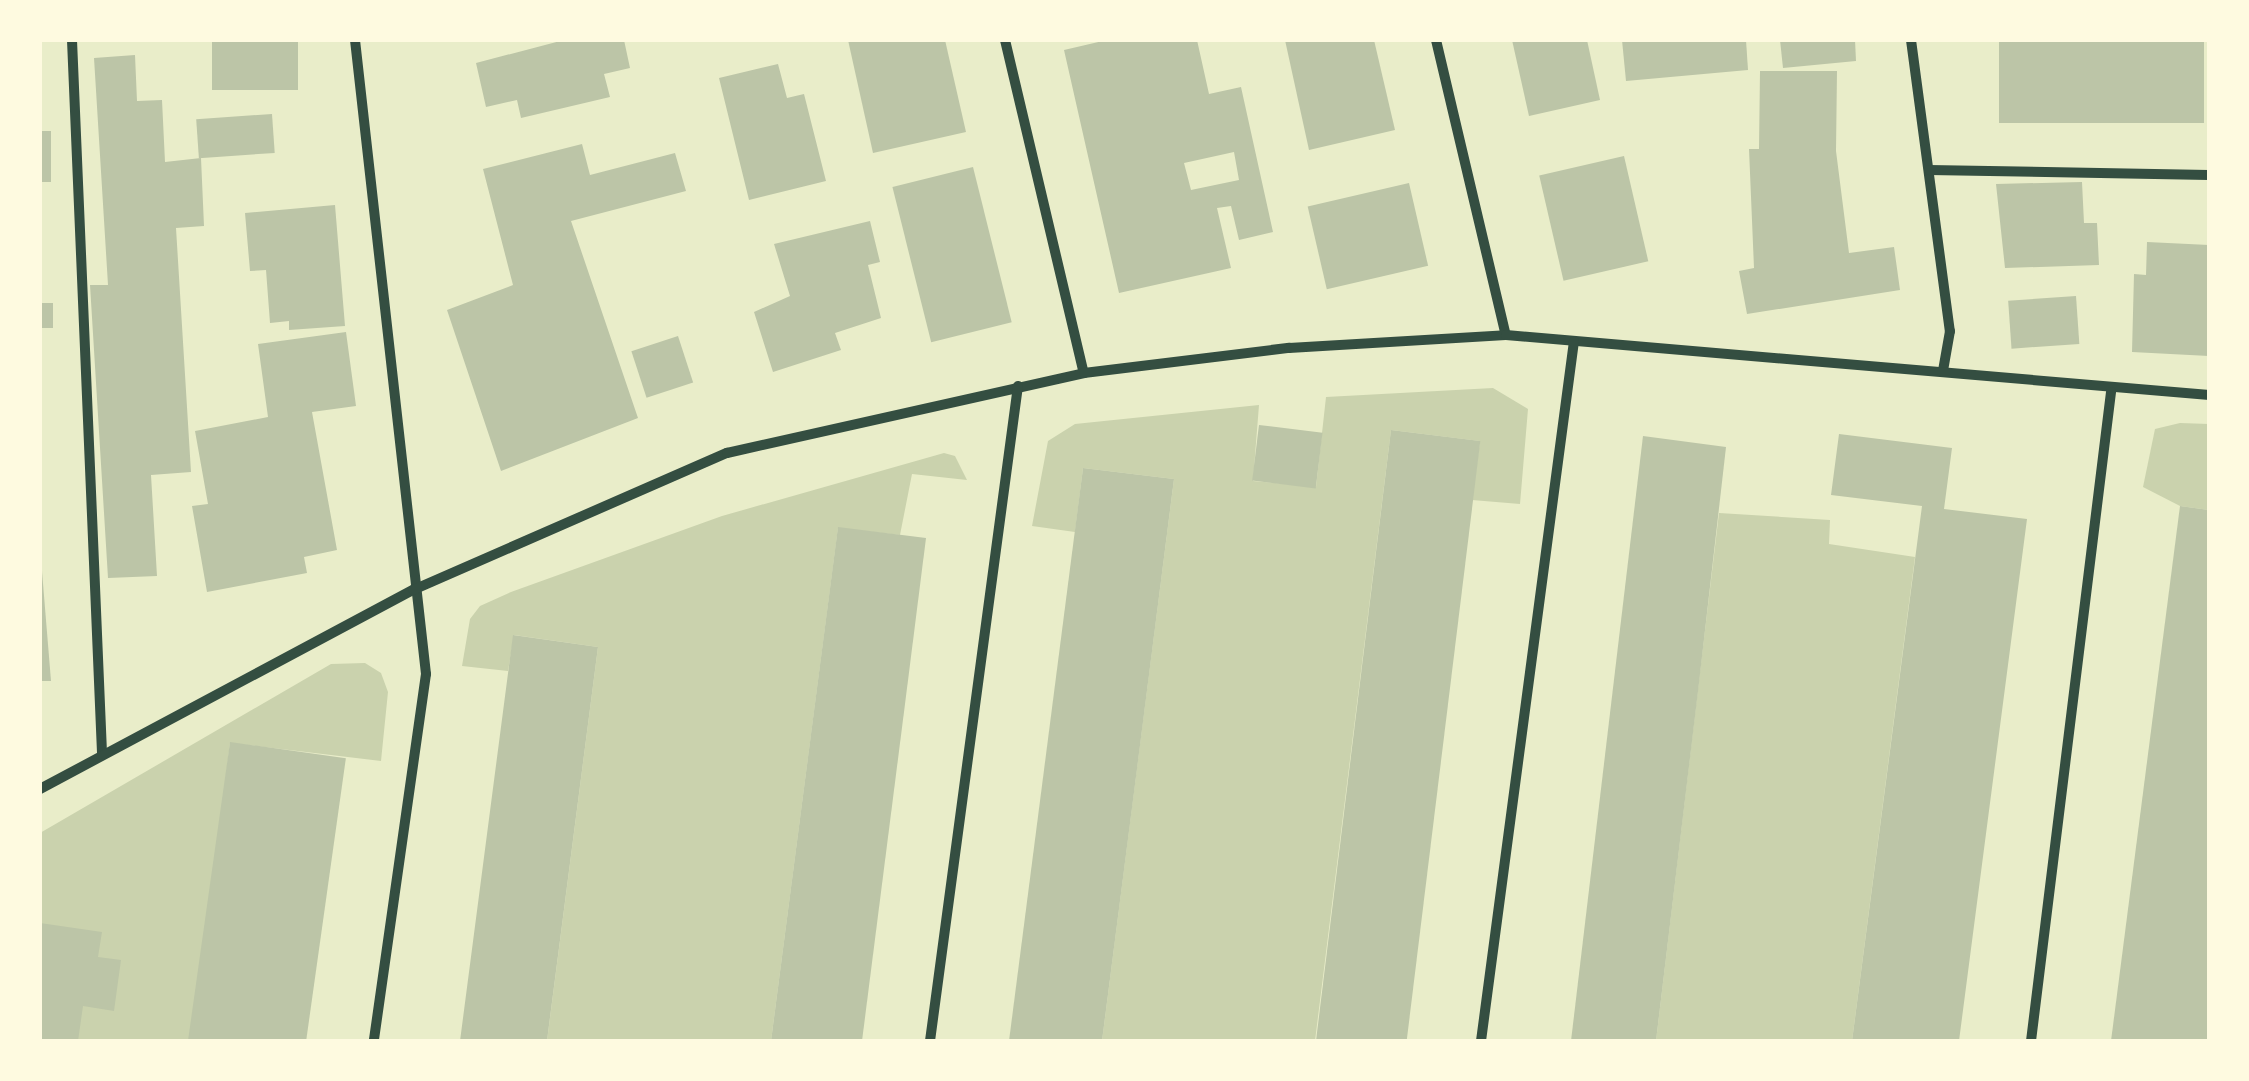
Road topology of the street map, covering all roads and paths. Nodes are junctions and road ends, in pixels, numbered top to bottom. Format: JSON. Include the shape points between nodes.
{"nodes":[{"id":1,"x":72,"y":40,"type":"edge"},
{"id":2,"x":355,"y":40,"type":"edge"},
{"id":3,"x":1005,"y":40,"type":"edge"},
{"id":4,"x":1436,"y":40,"type":"edge"},
{"id":5,"x":1911,"y":40,"type":"edge"},
{"id":6,"x":1930,"y":170,"type":"junction"},
{"id":7,"x":2209,"y":175,"type":"edge"},
{"id":8,"x":1506,"y":335,"type":"junction"},
{"id":9,"x":1574,"y":341,"type":"junction"},
{"id":10,"x":1943,"y":369,"type":"junction"},
{"id":11,"x":1084,"y":373,"type":"junction"},
{"id":12,"x":1018,"y":386,"type":"junction"},
{"id":13,"x":2111,"y":392,"type":"junction"},
{"id":14,"x":2209,"y":395,"type":"edge"},
{"id":15,"x":413,"y":590,"type":"junction"},
{"id":16,"x":102,"y":754,"type":"junction"},
{"id":17,"x":40,"y":789,"type":"edge"},
{"id":18,"x":374,"y":1041,"type":"edge"},
{"id":19,"x":930,"y":1041,"type":"edge"},
{"id":20,"x":1481,"y":1041,"type":"edge"},
{"id":21,"x":2031,"y":1041,"type":"edge"}],
"edges":[{"from":1,"to":16,"type":"street"},
{"from":2,"to":15,"type":"street"},
{"from":3,"to":11,"type":"street"},
{"from":4,"to":8,"type":"street"},
{"from":5,"to":6,"type":"street"},
{"from":6,"to":7,"type":"street"},
{"from":6,"to":10,"type":"street","via":[[1950,331]]},
{"from":8,"to":9,"type":"street"},
{"from":8,"to":11,"type":"street","via":[[1289,348]]},
{"from":9,"to":10,"type":"street"},
{"from":9,"to":20,"type":"street"},
{"from":10,"to":13,"type":"street"},
{"from":11,"to":12,"type":"street"},
{"from":12,"to":15,"type":"street","via":[[727,454]]},
{"from":12,"to":19,"type":"street"},
{"from":13,"to":14,"type":"street"},
{"from":13,"to":21,"type":"street"},
{"from":15,"to":16,"type":"street"},
{"from":15,"to":18,"type":"street","via":[[426,674]]},
{"from":16,"to":17,"type":"street"}]}
